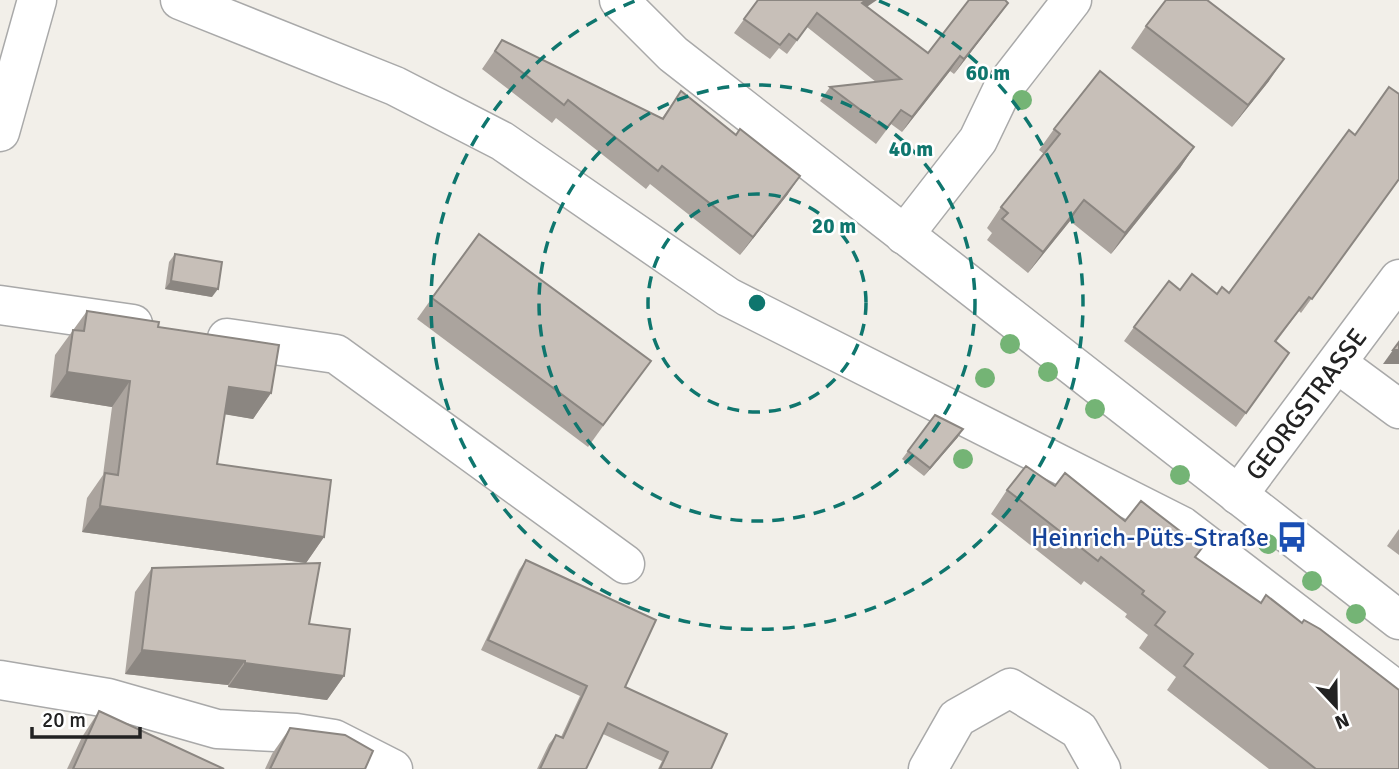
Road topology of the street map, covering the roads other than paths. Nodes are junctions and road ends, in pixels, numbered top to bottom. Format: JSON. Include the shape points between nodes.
{"nodes":[{"id":1,"x":37,"y":0,"type":"edge"},
{"id":2,"x":180,"y":0,"type":"edge"},
{"id":3,"x":619,"y":0,"type":"edge"},
{"id":4,"x":1072,"y":0,"type":"edge"},
{"id":5,"x":0,"y":132,"type":"edge"},
{"id":6,"x":904,"y":235,"type":"junction"},
{"id":7,"x":1399,"y":279,"type":"edge"},
{"id":8,"x":0,"y":305,"type":"edge"},
{"id":9,"x":1338,"y":364,"type":"junction"},
{"id":10,"x":1399,"y":409,"type":"edge"},
{"id":11,"x":1238,"y":495,"type":"junction"},
{"id":12,"x":625,"y":564,"type":"dead end"},
{"id":13,"x":1399,"y":620,"type":"edge"},
{"id":14,"x":0,"y":680,"type":"edge"},
{"id":15,"x":1399,"y":692,"type":"edge"},
{"id":16,"x":393,"y":769,"type":"edge"},
{"id":17,"x":928,"y":769,"type":"edge"},
{"id":18,"x":1101,"y":769,"type":"edge"}],
"edges":[{"from":1,"to":5,"type":"street"},
{"from":2,"to":15,"type":"street","via":[[395,86],[502,141],[728,297],[1182,526]]},
{"from":3,"to":6,"type":"street","via":[[673,54]]},
{"from":4,"to":6,"type":"street","via":[[1002,90],[978,140]]},
{"from":6,"to":11,"type":"street"},
{"from":7,"to":9,"type":"street","name":"GEORGSTRASSE"},
{"from":8,"to":12,"type":"street","via":[[336,354]]},
{"from":9,"to":10,"type":"street"},
{"from":9,"to":11,"type":"street","name":"GEORGSTRASSE"},
{"from":11,"to":13,"type":"street"},
{"from":14,"to":16,"type":"street","via":[[108,698],[216,729],[334,739]]},
{"from":17,"to":18,"type":"street","via":[[957,718],[1010,688],[1079,730]]}]}
